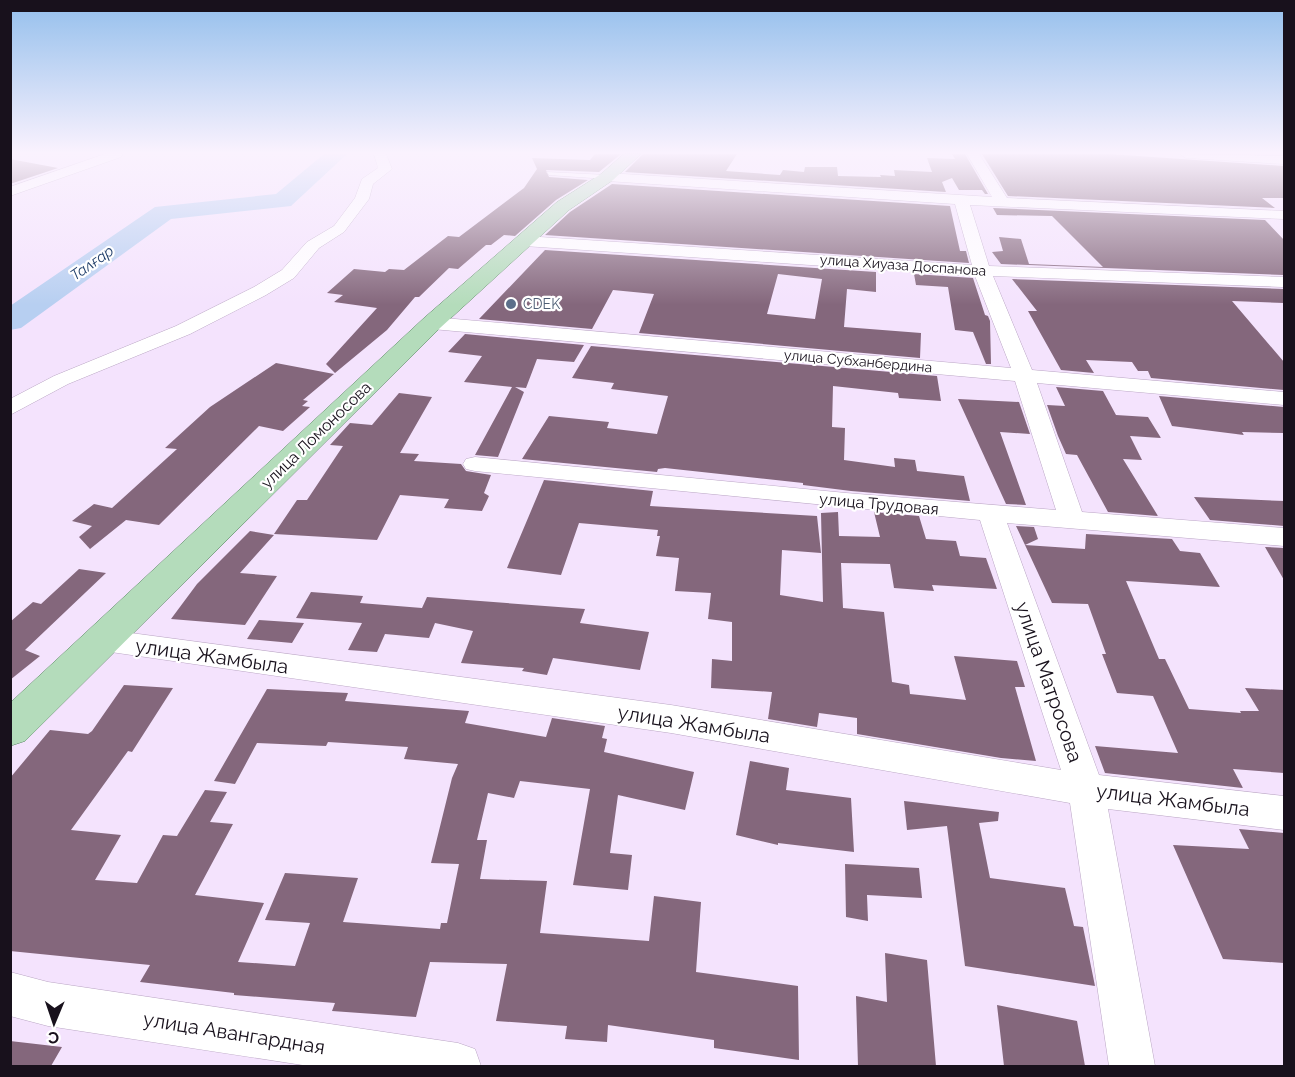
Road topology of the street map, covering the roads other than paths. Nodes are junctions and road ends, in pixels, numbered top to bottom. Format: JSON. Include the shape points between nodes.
{"nodes":[{"id":1,"x":358,"y":204,"type":"edge"},
{"id":2,"x":566,"y":204,"type":"edge"},
{"id":3,"x":962,"y":204,"type":"edge"},
{"id":4,"x":1055,"y":204,"type":"edge"},
{"id":5,"x":1284,"y":214,"type":"edge"},
{"id":6,"x":524,"y":242,"type":"junction"},
{"id":7,"x":982,"y":271,"type":"junction"},
{"id":8,"x":1282,"y":282,"type":"dead end"},
{"id":9,"x":432,"y":323,"type":"junction"},
{"id":10,"x":1024,"y":375,"type":"junction"},
{"id":11,"x":1284,"y":398,"type":"edge"},
{"id":12,"x":10,"y":408,"type":"edge"},
{"id":13,"x":475,"y":464,"type":"dead end"},
{"id":14,"x":991,"y":513,"type":"junction"},
{"id":15,"x":1072,"y":520,"type":"junction"},
{"id":16,"x":1284,"y":537,"type":"edge"},
{"id":17,"x":101,"y":641,"type":"junction"},
{"id":18,"x":10,"y":729,"type":"edge"},
{"id":19,"x":1086,"y":790,"type":"junction"},
{"id":20,"x":1284,"y":813,"type":"edge"},
{"id":21,"x":10,"y":994,"type":"edge"},
{"id":22,"x":458,"y":1066,"type":"edge"},
{"id":23,"x":1132,"y":1066,"type":"edge"}],
"edges":[{"from":1,"to":12,"type":"street","via":[[339,228],[313,245],[288,274],[260,291],[183,330],[61,380]]},
{"from":2,"to":6,"type":"main road","name":"улица Ломоносова"},
{"from":3,"to":7,"type":"street"},
{"from":4,"to":5,"type":"street"},
{"from":6,"to":7,"type":"street","name":"улица Хиуаза Доспанова"},
{"from":6,"to":9,"type":"main road","name":"улица Ломоносова"},
{"from":7,"to":8,"type":"street","name":"улица Хиуаза Доспанова"},
{"from":7,"to":10,"type":"street"},
{"from":9,"to":10,"type":"street","name":"улица Субханбердина"},
{"from":9,"to":17,"type":"main road","name":"улица Ломоносова"},
{"from":10,"to":11,"type":"street","name":"улица Субханбердина"},
{"from":10,"to":15,"type":"street"},
{"from":13,"to":14,"type":"street","name":"улица Трудовая"},
{"from":14,"to":15,"type":"street","name":"улица Трудовая"},
{"from":14,"to":19,"type":"street","name":"улица Матросова"},
{"from":15,"to":16,"type":"street","name":"улица Трудовая"},
{"from":17,"to":18,"type":"main road","name":"улица Ломоносова"},
{"from":17,"to":19,"type":"street","name":"улица Жамбыла","via":[[671,719]]},
{"from":19,"to":20,"type":"street","name":"улица Жамбыла"},
{"from":19,"to":23,"type":"street","name":"улица Матросова"},
{"from":21,"to":22,"type":"street","name":"улица Авангардная","via":[[48,1004]]}]}
